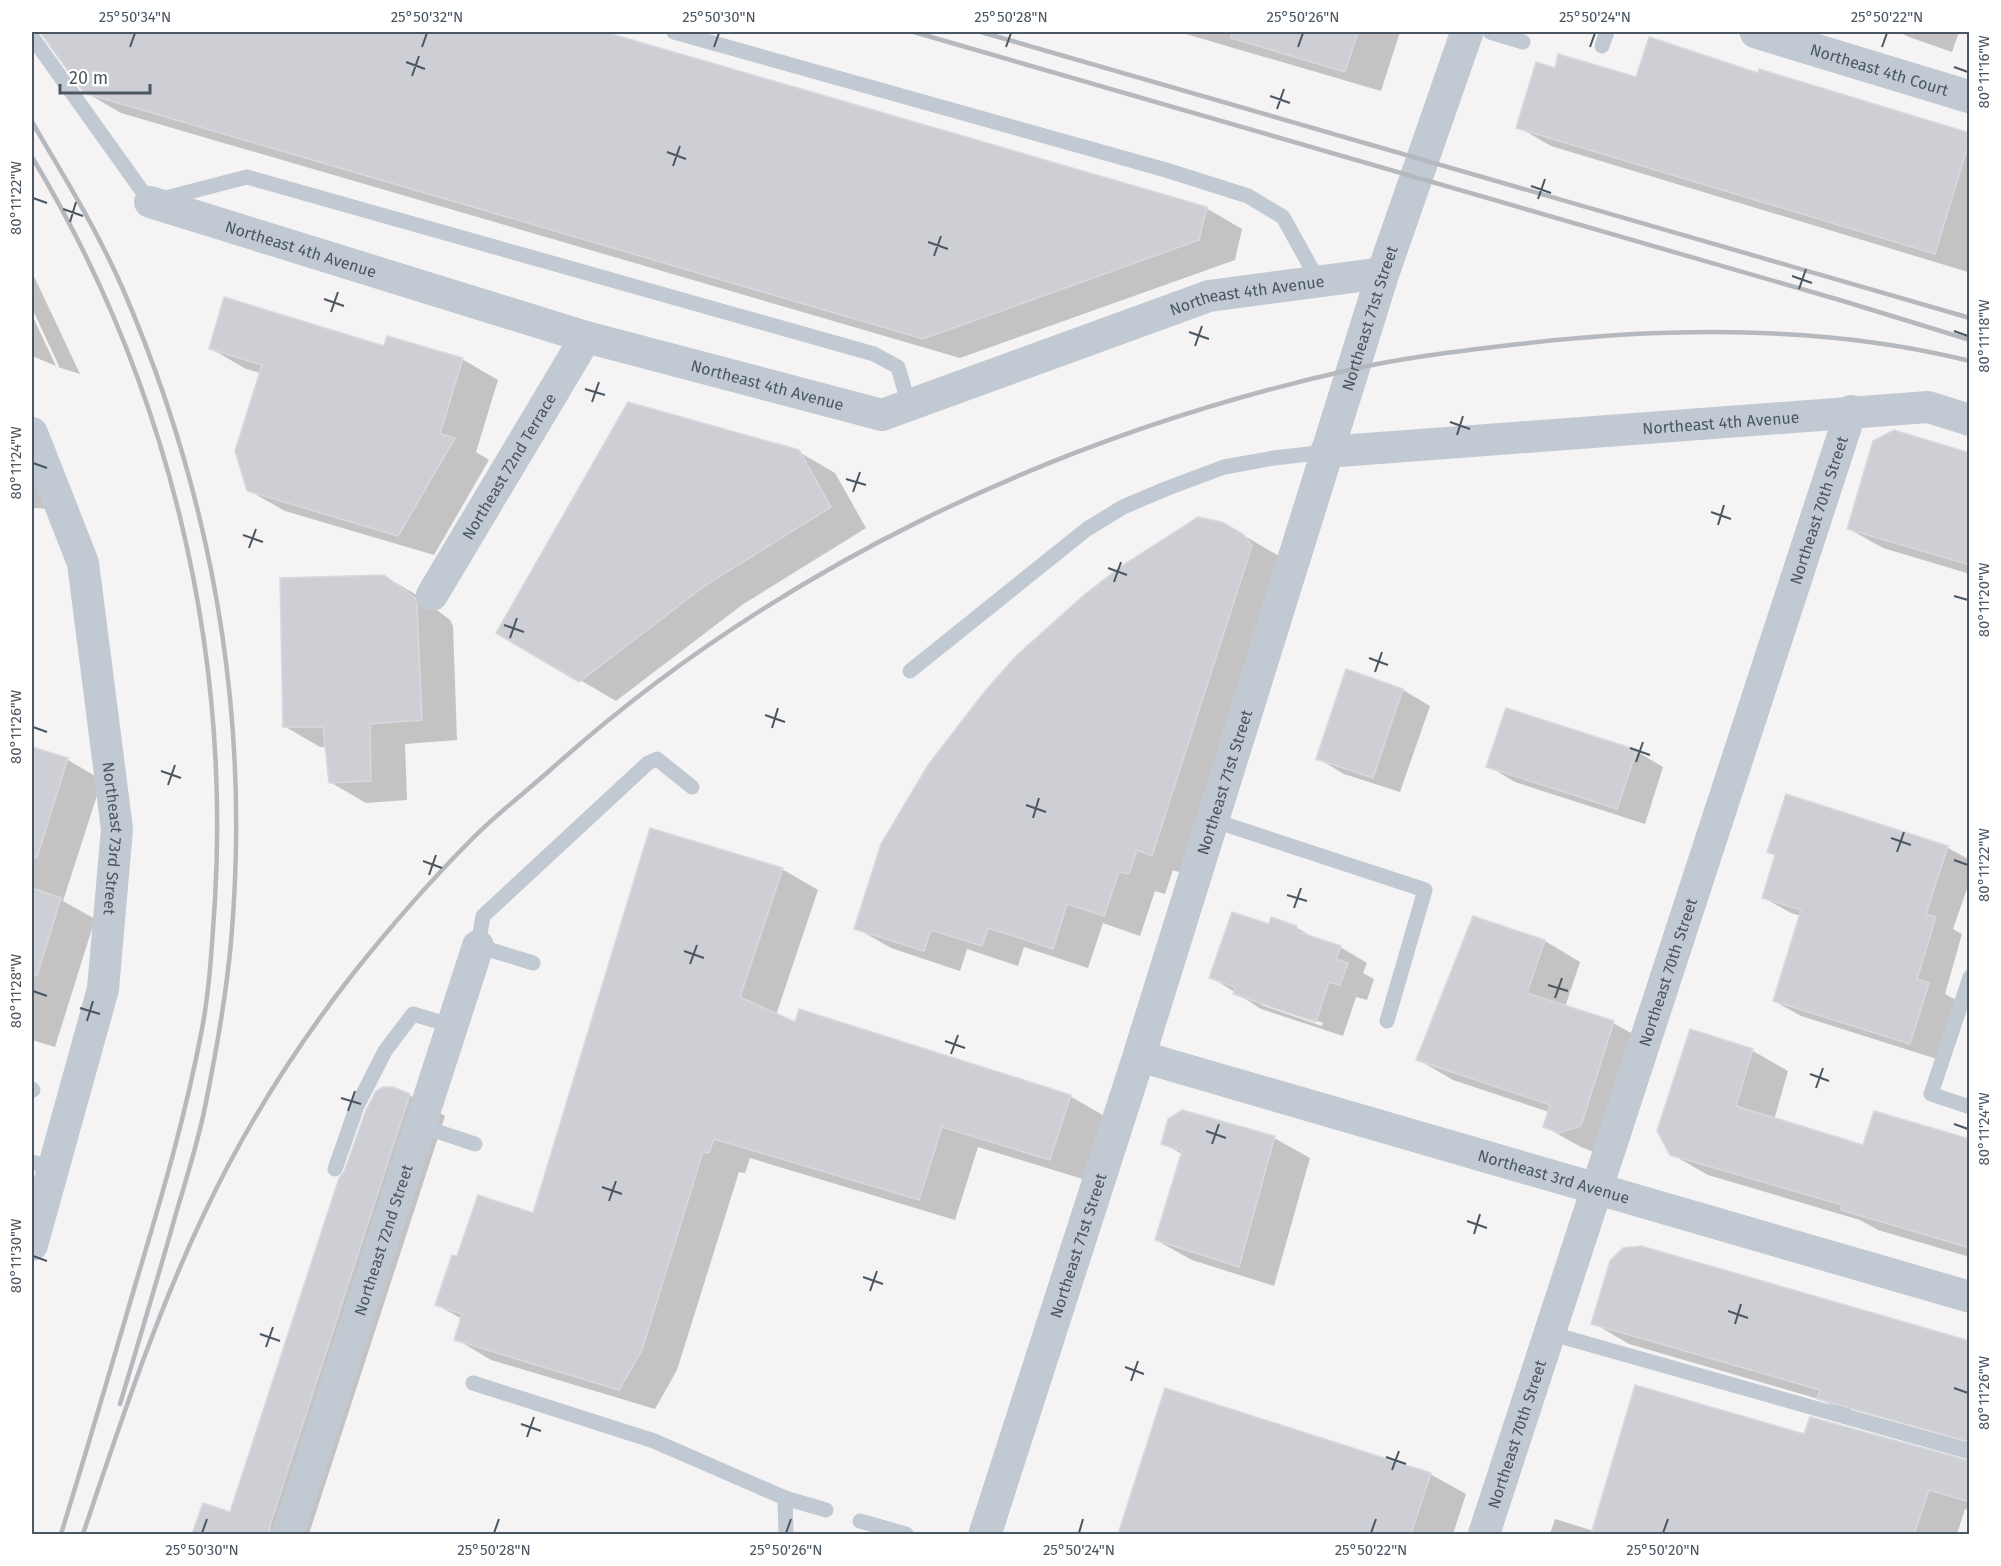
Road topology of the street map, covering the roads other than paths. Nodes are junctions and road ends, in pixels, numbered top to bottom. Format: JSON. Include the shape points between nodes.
{"nodes":[{"id":1,"x":674,"y":32,"type":"edge"},
{"id":2,"x":1467,"y":32,"type":"edge"},
{"id":3,"x":1490,"y":32,"type":"edge"},
{"id":4,"x":1756,"y":32,"type":"edge"},
{"id":5,"x":32,"y":37,"type":"edge"},
{"id":6,"x":1824,"y":41,"type":"edge"},
{"id":7,"x":1523,"y":42,"type":"dead end"},
{"id":8,"x":1970,"y":97,"type":"edge"},
{"id":9,"x":150,"y":202,"type":"junction"},
{"id":10,"x":1383,"y":273,"type":"junction"},
{"id":11,"x":1319,"y":282,"type":"junction"},
{"id":12,"x":586,"y":337,"type":"junction"},
{"id":13,"x":909,"y":405,"type":"junction"},
{"id":14,"x":1851,"y":411,"type":"junction"},
{"id":15,"x":1970,"y":420,"type":"edge"},
{"id":16,"x":32,"y":433,"type":"edge"},
{"id":17,"x":1326,"y":452,"type":"junction"},
{"id":18,"x":432,"y":595,"type":"dead end"},
{"id":19,"x":910,"y":671,"type":"dead end"},
{"id":20,"x":692,"y":787,"type":"dead end"},
{"id":21,"x":1212,"y":820,"type":"junction"},
{"id":22,"x":478,"y":946,"type":"junction"},
{"id":23,"x":533,"y":963,"type":"dead end"},
{"id":24,"x":1970,"y":976,"type":"edge"},
{"id":25,"x":1387,"y":1021,"type":"dead end"},
{"id":26,"x":453,"y":1026,"type":"junction"},
{"id":27,"x":1139,"y":1056,"type":"junction"},
{"id":28,"x":1970,"y":1107,"type":"edge"},
{"id":29,"x":421,"y":1126,"type":"junction"},
{"id":30,"x":475,"y":1144,"type":"dead end"},
{"id":31,"x":42,"y":1165,"type":"edge"},
{"id":32,"x":336,"y":1169,"type":"dead end"},
{"id":33,"x":1596,"y":1190,"type":"junction"},
{"id":34,"x":32,"y":1245,"type":"edge"},
{"id":35,"x":1970,"y":1297,"type":"edge"},
{"id":36,"x":1549,"y":1334,"type":"junction"},
{"id":37,"x":474,"y":1383,"type":"dead end"},
{"id":38,"x":1970,"y":1452,"type":"edge"},
{"id":39,"x":785,"y":1498,"type":"junction"},
{"id":40,"x":826,"y":1510,"type":"dead end"},
{"id":41,"x":860,"y":1521,"type":"dead end"},
{"id":42,"x":288,"y":1534,"type":"edge"},
{"id":43,"x":786,"y":1534,"type":"edge"},
{"id":44,"x":906,"y":1534,"type":"edge"},
{"id":45,"x":985,"y":1534,"type":"edge"},
{"id":46,"x":1484,"y":1534,"type":"edge"}],
"edges":[{"from":1,"to":11,"type":"lane","via":[[1248,196],[1283,217]]},
{"from":2,"to":10,"type":"street","name":"Northeast 71st Street"},
{"from":3,"to":7,"type":"lane"},
{"from":4,"to":6,"type":"street","name":"Northeast 4th Court"},
{"from":5,"to":9,"type":"lane"},
{"from":6,"to":8,"type":"street","name":"Northeast 4th Court"},
{"from":9,"to":12,"type":"street","name":"Northeast 4th Avenue"},
{"from":9,"to":13,"type":"lane","via":[[247,177],[874,354],[898,367]]},
{"from":10,"to":11,"type":"street","name":"Northeast 4th Avenue"},
{"from":10,"to":17,"type":"street","name":"Northeast 71st Street"},
{"from":11,"to":13,"type":"street","name":"Northeast 4th Avenue","via":[[1209,296]]},
{"from":12,"to":13,"type":"street","name":"Northeast 4th Avenue","via":[[882,415]]},
{"from":12,"to":18,"type":"street","name":"Northeast 72nd Terrace"},
{"from":14,"to":15,"type":"street","name":"Northeast 4th Avenue","via":[[1928,407]]},
{"from":14,"to":17,"type":"street","name":"Northeast 4th Avenue"},
{"from":14,"to":33,"type":"street","name":"Northeast 70th Street"},
{"from":16,"to":31,"type":"street","name":"Northeast 73rd Street","via":[[83,563],[117,829],[103,989]]},
{"from":17,"to":19,"type":"lane","via":[[1224,467],[1123,507],[1087,529]]},
{"from":17,"to":21,"type":"street","name":"Northeast 71st Street"},
{"from":20,"to":22,"type":"lane","via":[[657,759],[648,763],[483,916]]},
{"from":21,"to":25,"type":"lane","via":[[1425,890]]},
{"from":21,"to":27,"type":"street","name":"Northeast 71st Street"},
{"from":22,"to":23,"type":"lane"},
{"from":22,"to":26,"type":"street","name":"Northeast 72nd Street"},
{"from":24,"to":28,"type":"lane","via":[[1931,1094]]},
{"from":26,"to":29,"type":"street","name":"Northeast 72nd Street"},
{"from":26,"to":32,"type":"lane","via":[[413,1014],[385,1051],[357,1106]]},
{"from":27,"to":33,"type":"street","name":"Northeast 3rd Avenue"},
{"from":27,"to":45,"type":"street","name":"Northeast 71st Street"},
{"from":29,"to":30,"type":"lane"},
{"from":29,"to":42,"type":"street","name":"Northeast 72nd Street"},
{"from":31,"to":34,"type":"street","name":"Northeast 73rd Street"},
{"from":33,"to":35,"type":"street","name":"Northeast 3rd Avenue"},
{"from":33,"to":36,"type":"street","name":"Northeast 70th Street"},
{"from":36,"to":38,"type":"lane"},
{"from":36,"to":46,"type":"street","name":"Northeast 70th Street"},
{"from":37,"to":39,"type":"lane","via":[[654,1441]]},
{"from":39,"to":40,"type":"lane"},
{"from":39,"to":43,"type":"lane"},
{"from":41,"to":44,"type":"lane"}]}
